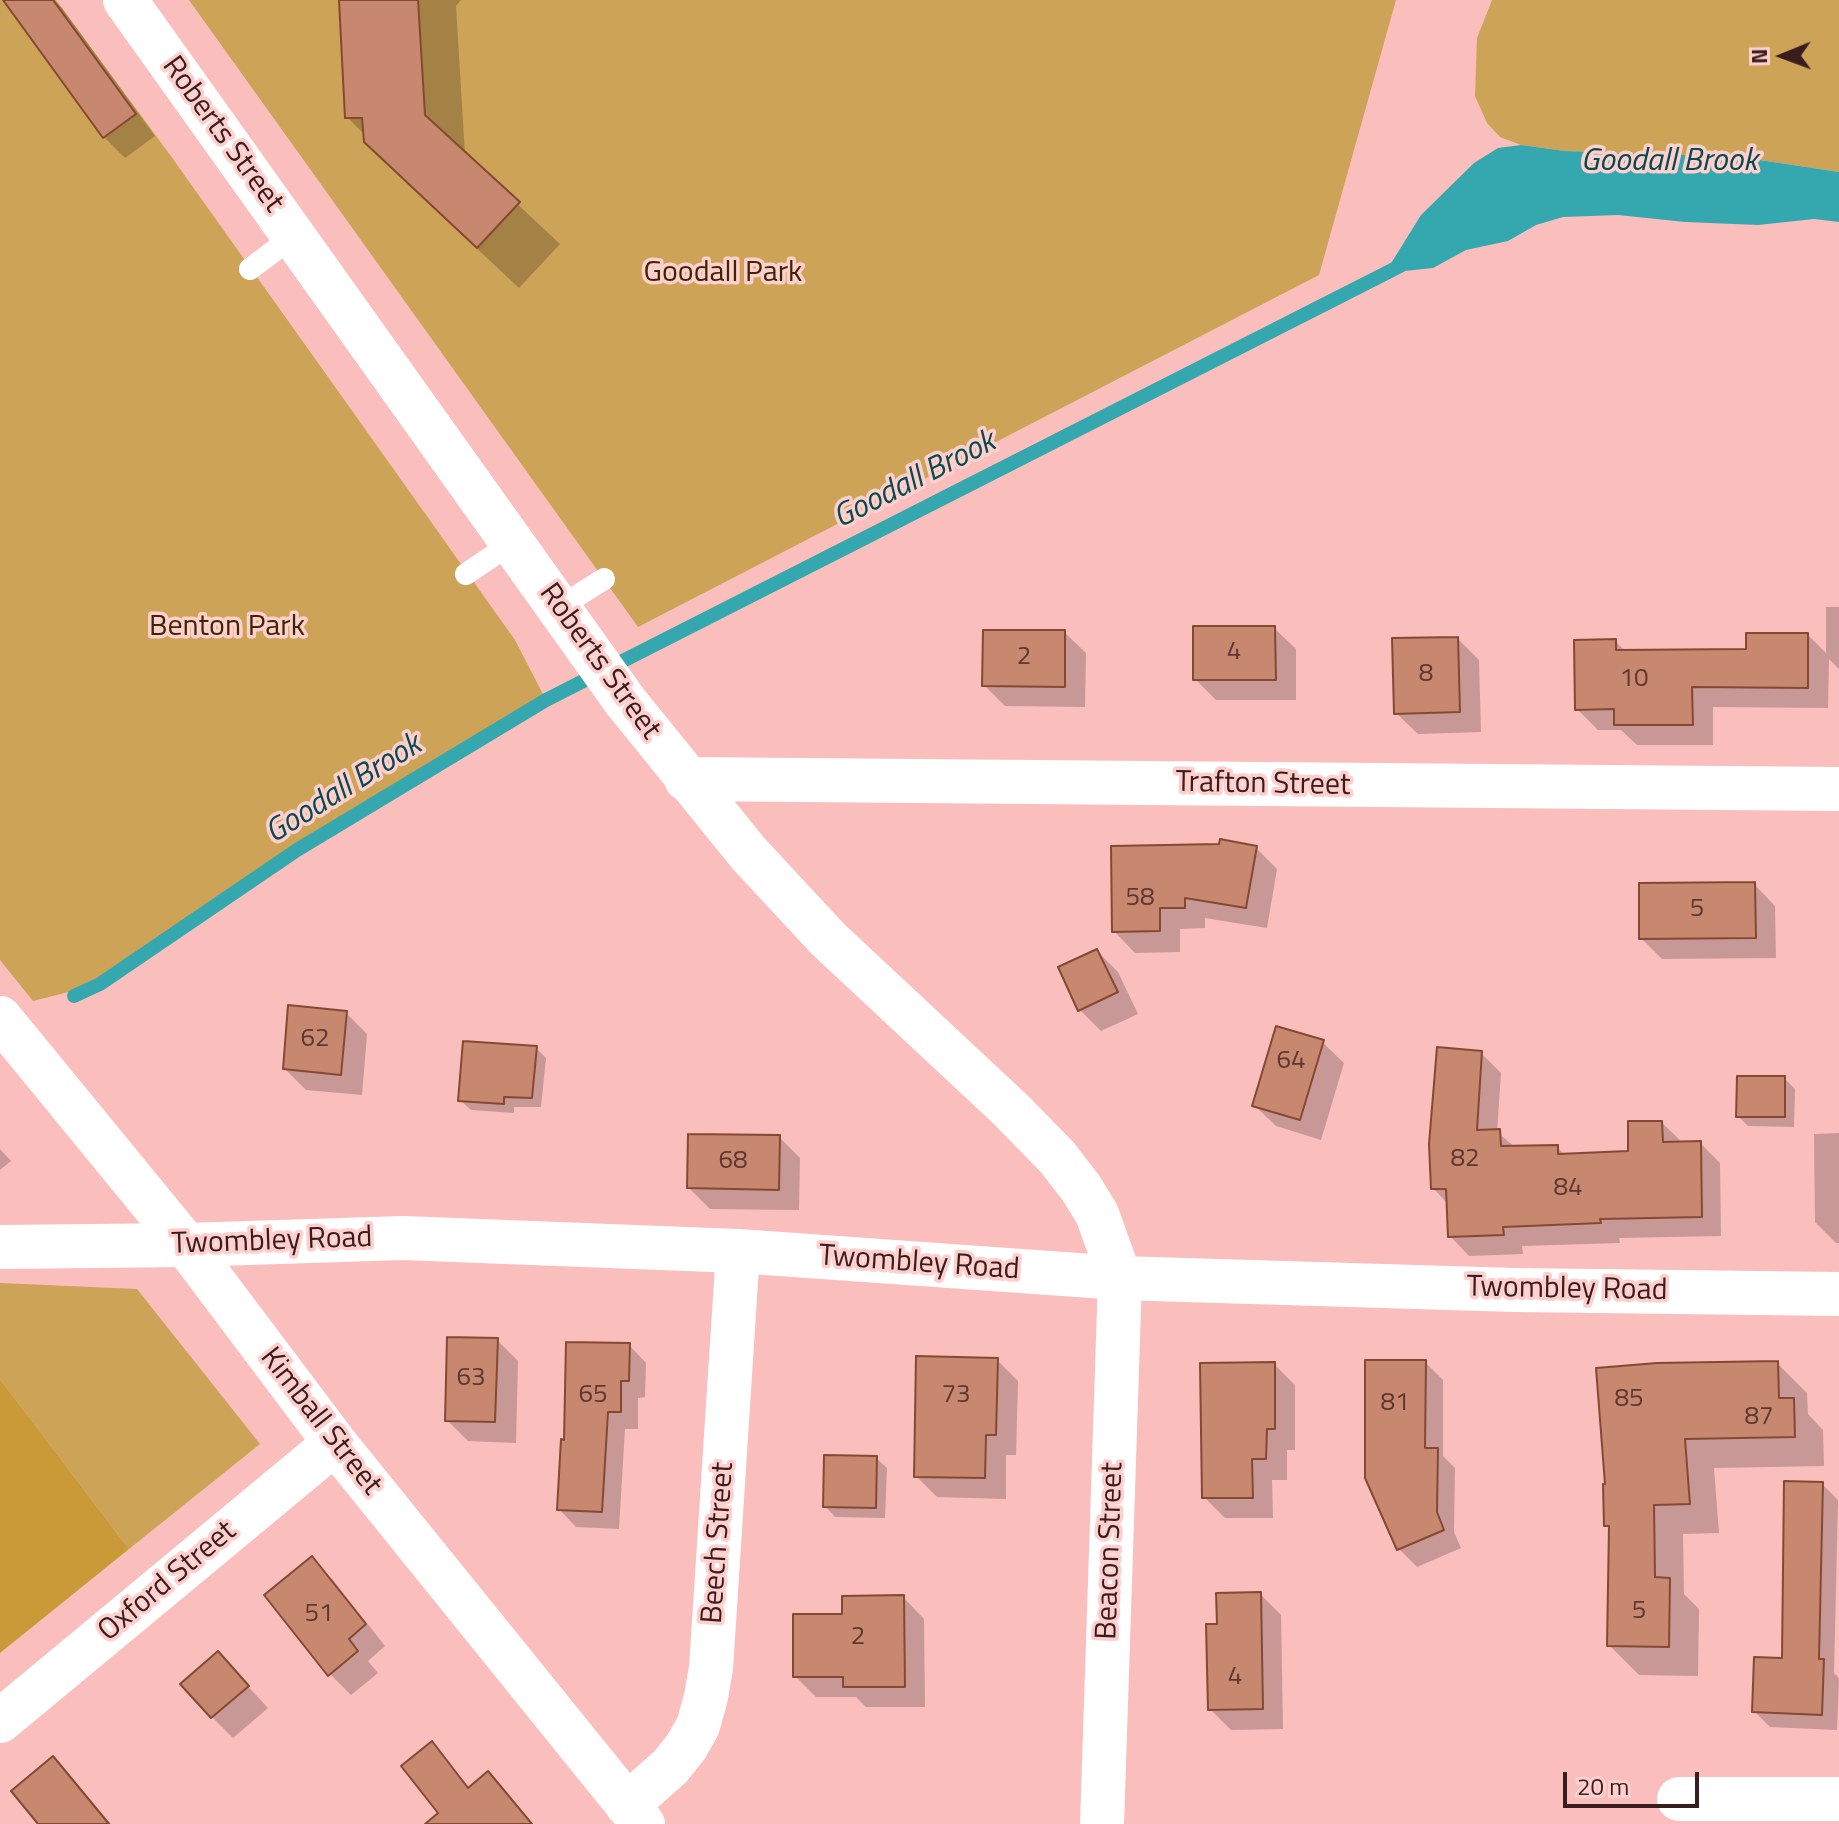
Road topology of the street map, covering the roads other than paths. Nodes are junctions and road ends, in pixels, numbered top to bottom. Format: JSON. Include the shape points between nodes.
{"nodes":[{"id":1,"x":125,"y":0,"type":"edge"},
{"id":2,"x":294,"y":236,"type":"junction"},
{"id":3,"x":250,"y":269,"type":"dead end"},
{"id":4,"x":512,"y":543,"type":"junction"},
{"id":5,"x":466,"y":574,"type":"dead end"},
{"id":6,"x":604,"y":579,"type":"dead end"},
{"id":7,"x":567,"y":621,"type":"junction"},
{"id":8,"x":686,"y":779,"type":"junction"},
{"id":9,"x":1839,"y":789,"type":"edge"},
{"id":10,"x":0,"y":1018,"type":"edge"},
{"id":11,"x":186,"y":1245,"type":"junction"},
{"id":12,"x":0,"y":1247,"type":"edge"},
{"id":13,"x":738,"y":1251,"type":"junction"},
{"id":14,"x":1120,"y":1278,"type":"junction"},
{"id":15,"x":1839,"y":1294,"type":"edge"},
{"id":16,"x":335,"y":1443,"type":"junction"},
{"id":17,"x":0,"y":1721,"type":"edge"},
{"id":18,"x":1679,"y":1799,"type":"dead end"},
{"id":19,"x":1839,"y":1799,"type":"edge"},
{"id":20,"x":635,"y":1815,"type":"edge"},
{"id":21,"x":1102,"y":1824,"type":"edge"}],
"edges":[{"from":1,"to":2,"type":"street","name":"Roberts Street"},
{"from":2,"to":3,"type":"lane"},
{"from":2,"to":4,"type":"street","name":"Roberts Street"},
{"from":4,"to":5,"type":"lane"},
{"from":4,"to":7,"type":"street","name":"Roberts Street"},
{"from":6,"to":7,"type":"lane"},
{"from":7,"to":8,"type":"street","name":"Roberts Street"},
{"from":8,"to":9,"type":"street","name":"Trafton Street"},
{"from":8,"to":14,"type":"street","name":"Roberts Street","via":[[828,939],[1057,1157],[1097,1214]]},
{"from":10,"to":11,"type":"street","name":"Kimball Street"},
{"from":11,"to":12,"type":"street","name":"Twombley Road"},
{"from":11,"to":13,"type":"street","name":"Twombley Road","via":[[403,1238]]},
{"from":11,"to":16,"type":"street","name":"Kimball Street"},
{"from":13,"to":14,"type":"street","name":"Twombley Road"},
{"from":13,"to":20,"type":"street","name":"Beech Street","via":[[706,1697],[686,1747]]},
{"from":14,"to":15,"type":"street","name":"Twombley Road"},
{"from":14,"to":21,"type":"street","name":"Beacon Street"},
{"from":16,"to":17,"type":"street","name":"Oxford Street"},
{"from":16,"to":20,"type":"street","name":"Kimball Street"},
{"from":18,"to":19,"type":"street"}]}
